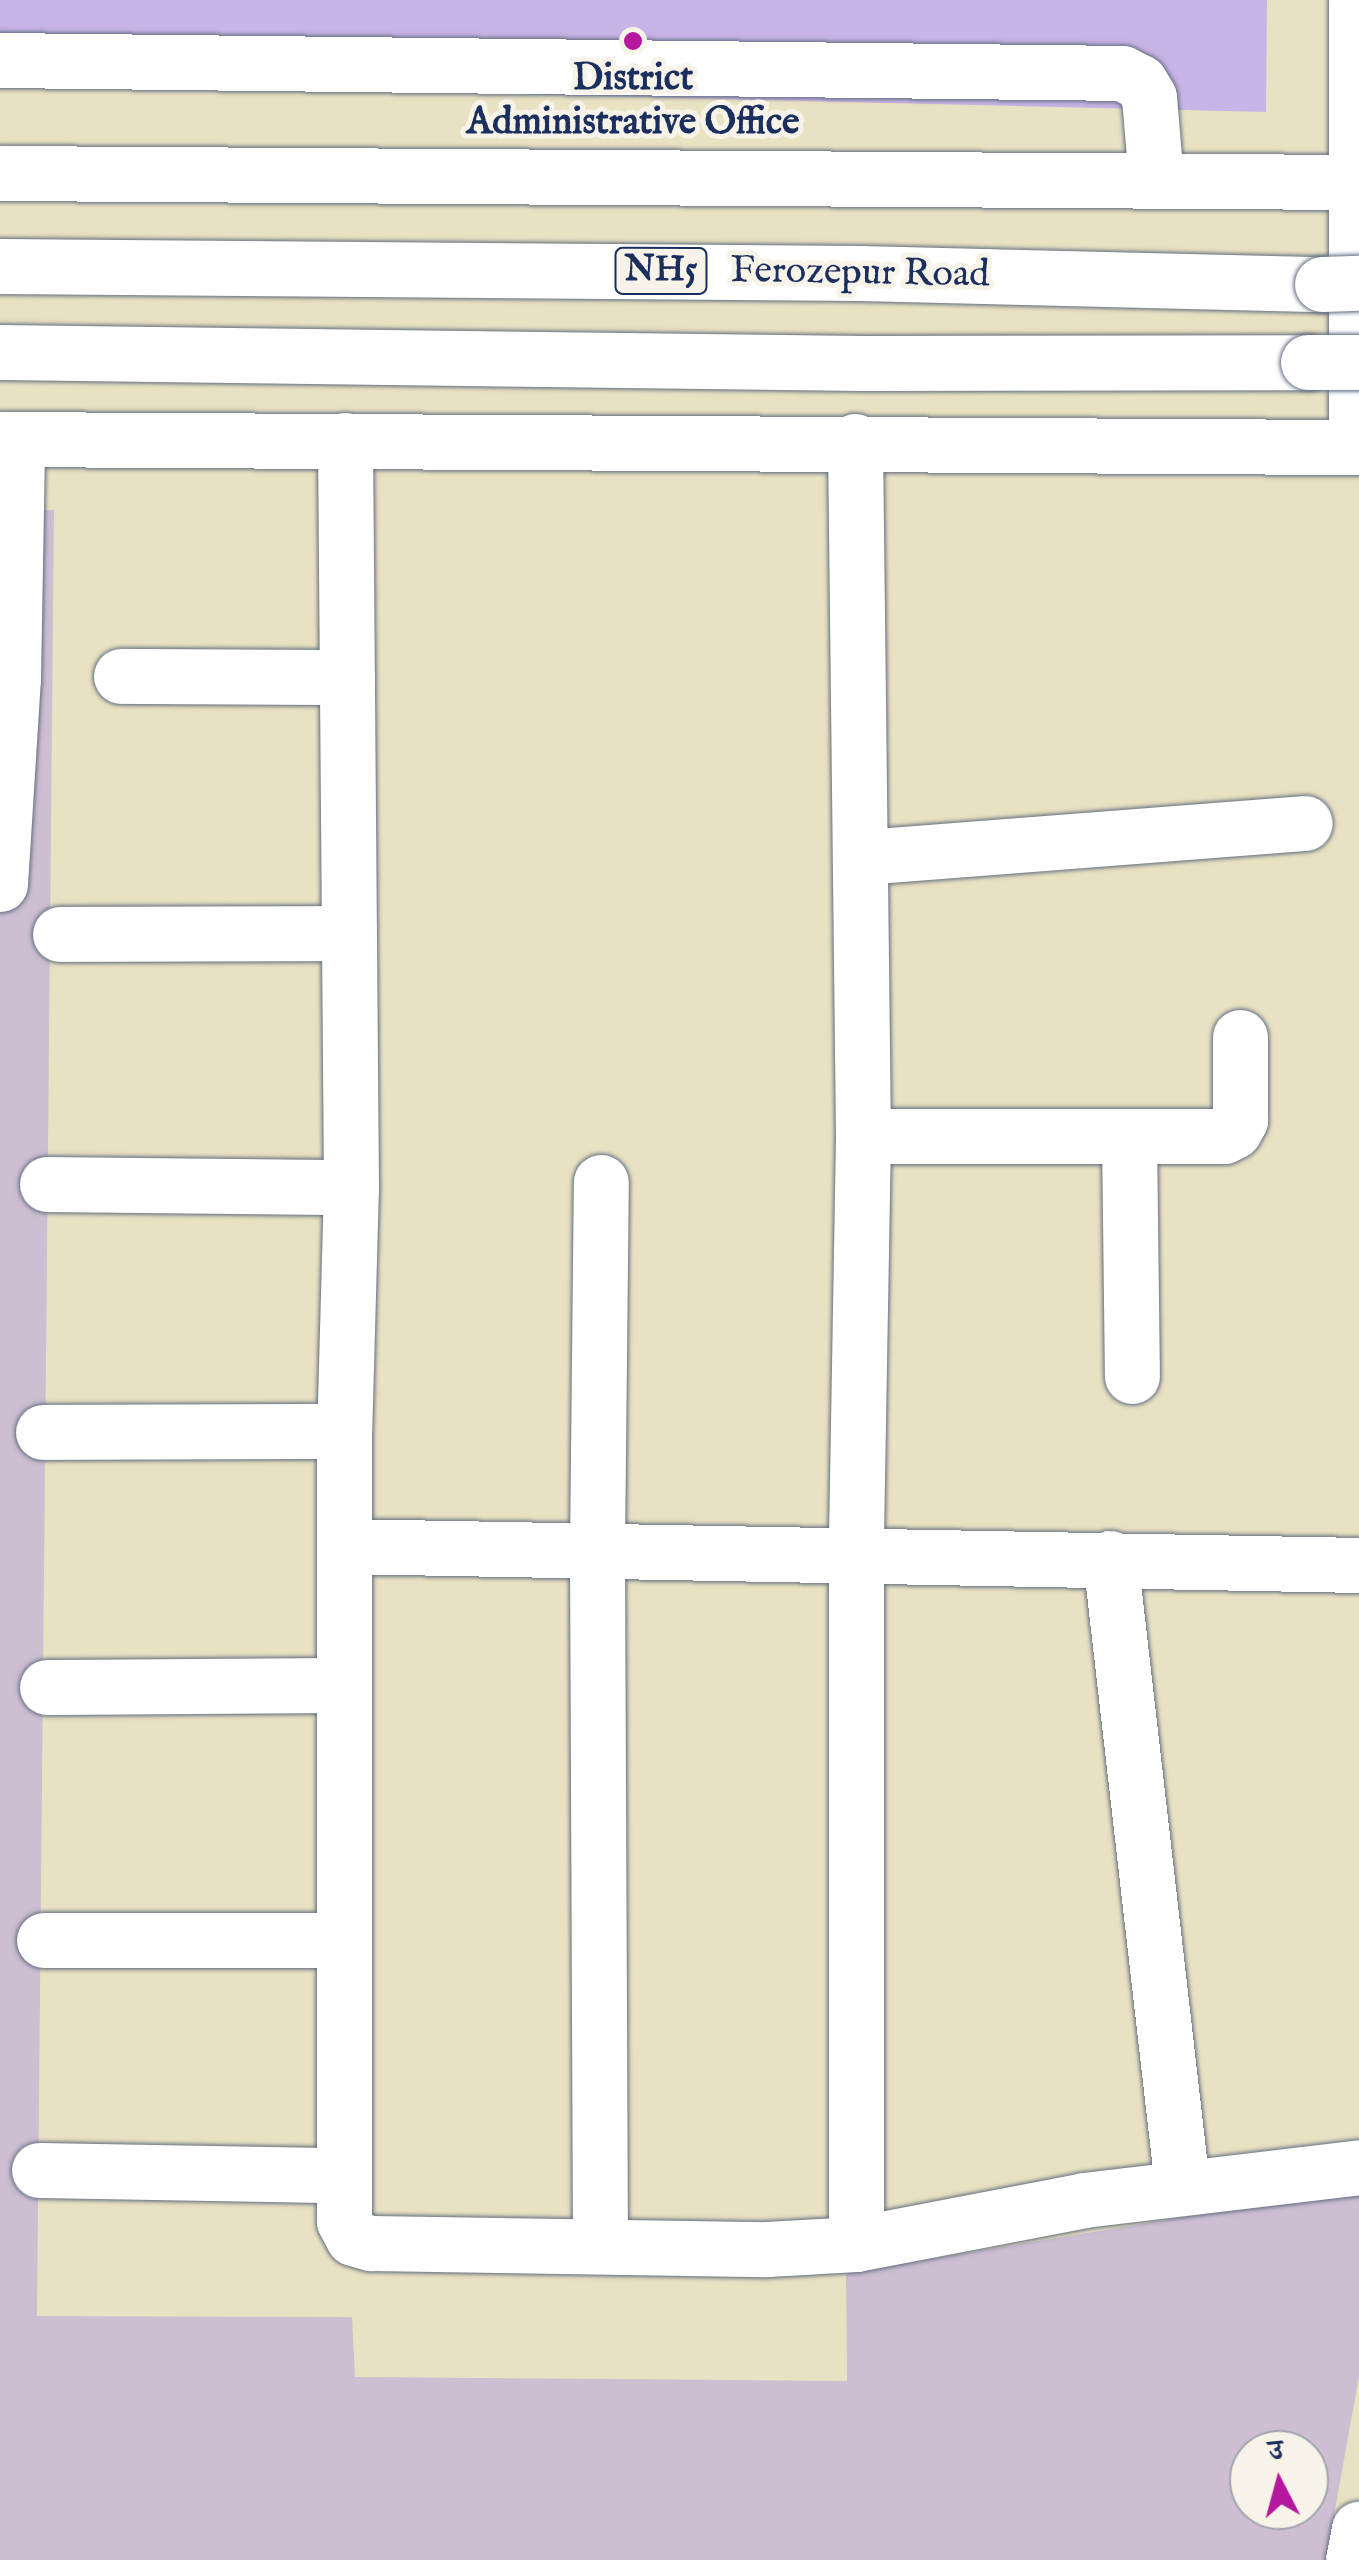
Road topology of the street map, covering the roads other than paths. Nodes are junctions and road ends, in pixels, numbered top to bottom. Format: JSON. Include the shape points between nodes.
{"nodes":[{"id":1,"x":1356,"y":0,"type":"edge"},
{"id":2,"x":0,"y":60,"type":"edge"},
{"id":3,"x":1358,"y":105,"type":"edge"},
{"id":4,"x":0,"y":173,"type":"edge"},
{"id":5,"x":1156,"y":180,"type":"junction"},
{"id":6,"x":1357,"y":182,"type":"edge"},
{"id":7,"x":0,"y":266,"type":"edge"},
{"id":8,"x":1340,"y":284,"type":"edge"},
{"id":9,"x":0,"y":352,"type":"edge"},
{"id":10,"x":1334,"y":362,"type":"edge"},
{"id":11,"x":9,"y":439,"type":"edge"},
{"id":12,"x":345,"y":440,"type":"junction"},
{"id":13,"x":855,"y":441,"type":"junction"},
{"id":14,"x":1358,"y":447,"type":"edge"},
{"id":15,"x":121,"y":676,"type":"dead end"},
{"id":16,"x":347,"y":677,"type":"junction"},
{"id":17,"x":1305,"y":823,"type":"dead end"},
{"id":18,"x":863,"y":857,"type":"junction"},
{"id":19,"x":0,"y":884,"type":"edge"},
{"id":20,"x":346,"y":933,"type":"junction"},
{"id":21,"x":60,"y":934,"type":"dead end"},
{"id":22,"x":1240,"y":1036,"type":"dead end"},
{"id":23,"x":864,"y":1136,"type":"junction"},
{"id":24,"x":1129,"y":1136,"type":"junction"},
{"id":25,"x":601,"y":1182,"type":"dead end"},
{"id":26,"x":47,"y":1184,"type":"dead end"},
{"id":27,"x":351,"y":1188,"type":"junction"},
{"id":28,"x":1132,"y":1376,"type":"dead end"},
{"id":29,"x":43,"y":1432,"type":"dead end"},
{"id":30,"x":344,"y":1432,"type":"junction"},
{"id":31,"x":344,"y":1546,"type":"junction"},
{"id":32,"x":597,"y":1549,"type":"junction"},
{"id":33,"x":856,"y":1555,"type":"junction"},
{"id":34,"x":1110,"y":1558,"type":"junction"},
{"id":35,"x":1359,"y":1565,"type":"edge"},
{"id":36,"x":344,"y":1685,"type":"junction"},
{"id":37,"x":47,"y":1688,"type":"dead end"},
{"id":38,"x":44,"y":1940,"type":"dead end"},
{"id":39,"x":341,"y":1940,"type":"junction"},
{"id":40,"x":1359,"y":2167,"type":"edge"},
{"id":41,"x":40,"y":2170,"type":"dead end"},
{"id":42,"x":340,"y":2175,"type":"junction"},
{"id":43,"x":1182,"y":2185,"type":"junction"},
{"id":44,"x":600,"y":2244,"type":"junction"},
{"id":45,"x":856,"y":2244,"type":"junction"},
{"id":46,"x":1359,"y":2529,"type":"edge"},
{"id":47,"x":1354,"y":2560,"type":"edge"}],
"edges":[{"from":1,"to":3,"type":"main road"},
{"from":2,"to":5,"type":"main road","via":[[1110,72],[1140,82],[1149,97]]},
{"from":3,"to":6,"type":"main road"},
{"from":4,"to":5,"type":"main road"},
{"from":5,"to":6,"type":"main road"},
{"from":6,"to":14,"type":"main road"},
{"from":7,"to":8,"type":"main road","name":"Ferozepur Road","number":"NH5"},
{"from":9,"to":10,"type":"main road","via":[[863,364]]},
{"from":11,"to":12,"type":"main road"},
{"from":11,"to":19,"type":"main road","via":[[13,679]]},
{"from":12,"to":13,"type":"main road"},
{"from":12,"to":16,"type":"main road"},
{"from":13,"to":14,"type":"main road"},
{"from":13,"to":18,"type":"main road"},
{"from":15,"to":16,"type":"main road"},
{"from":16,"to":20,"type":"main road"},
{"from":17,"to":18,"type":"main road"},
{"from":18,"to":23,"type":"main road"},
{"from":20,"to":21,"type":"main road"},
{"from":20,"to":27,"type":"main road"},
{"from":22,"to":24,"type":"main road","via":[[1241,1106],[1234,1131]]},
{"from":23,"to":24,"type":"main road"},
{"from":23,"to":33,"type":"main road"},
{"from":24,"to":28,"type":"main road"},
{"from":25,"to":32,"type":"main road"},
{"from":26,"to":27,"type":"main road"},
{"from":27,"to":30,"type":"main road"},
{"from":29,"to":30,"type":"main road"},
{"from":30,"to":31,"type":"main road"},
{"from":31,"to":32,"type":"main road"},
{"from":31,"to":36,"type":"main road"},
{"from":32,"to":33,"type":"main road"},
{"from":32,"to":44,"type":"main road"},
{"from":33,"to":34,"type":"main road"},
{"from":33,"to":45,"type":"main road"},
{"from":34,"to":35,"type":"main road"},
{"from":34,"to":43,"type":"main road"},
{"from":36,"to":37,"type":"main road"},
{"from":36,"to":39,"type":"main road"},
{"from":38,"to":39,"type":"main road"},
{"from":39,"to":42,"type":"main road"},
{"from":40,"to":43,"type":"main road"},
{"from":41,"to":42,"type":"main road"},
{"from":42,"to":44,"type":"main road","via":[[344,2222],[353,2238]]},
{"from":43,"to":45,"type":"main road"},
{"from":44,"to":45,"type":"main road","via":[[767,2250]]},
{"from":46,"to":47,"type":"main road"}]}
